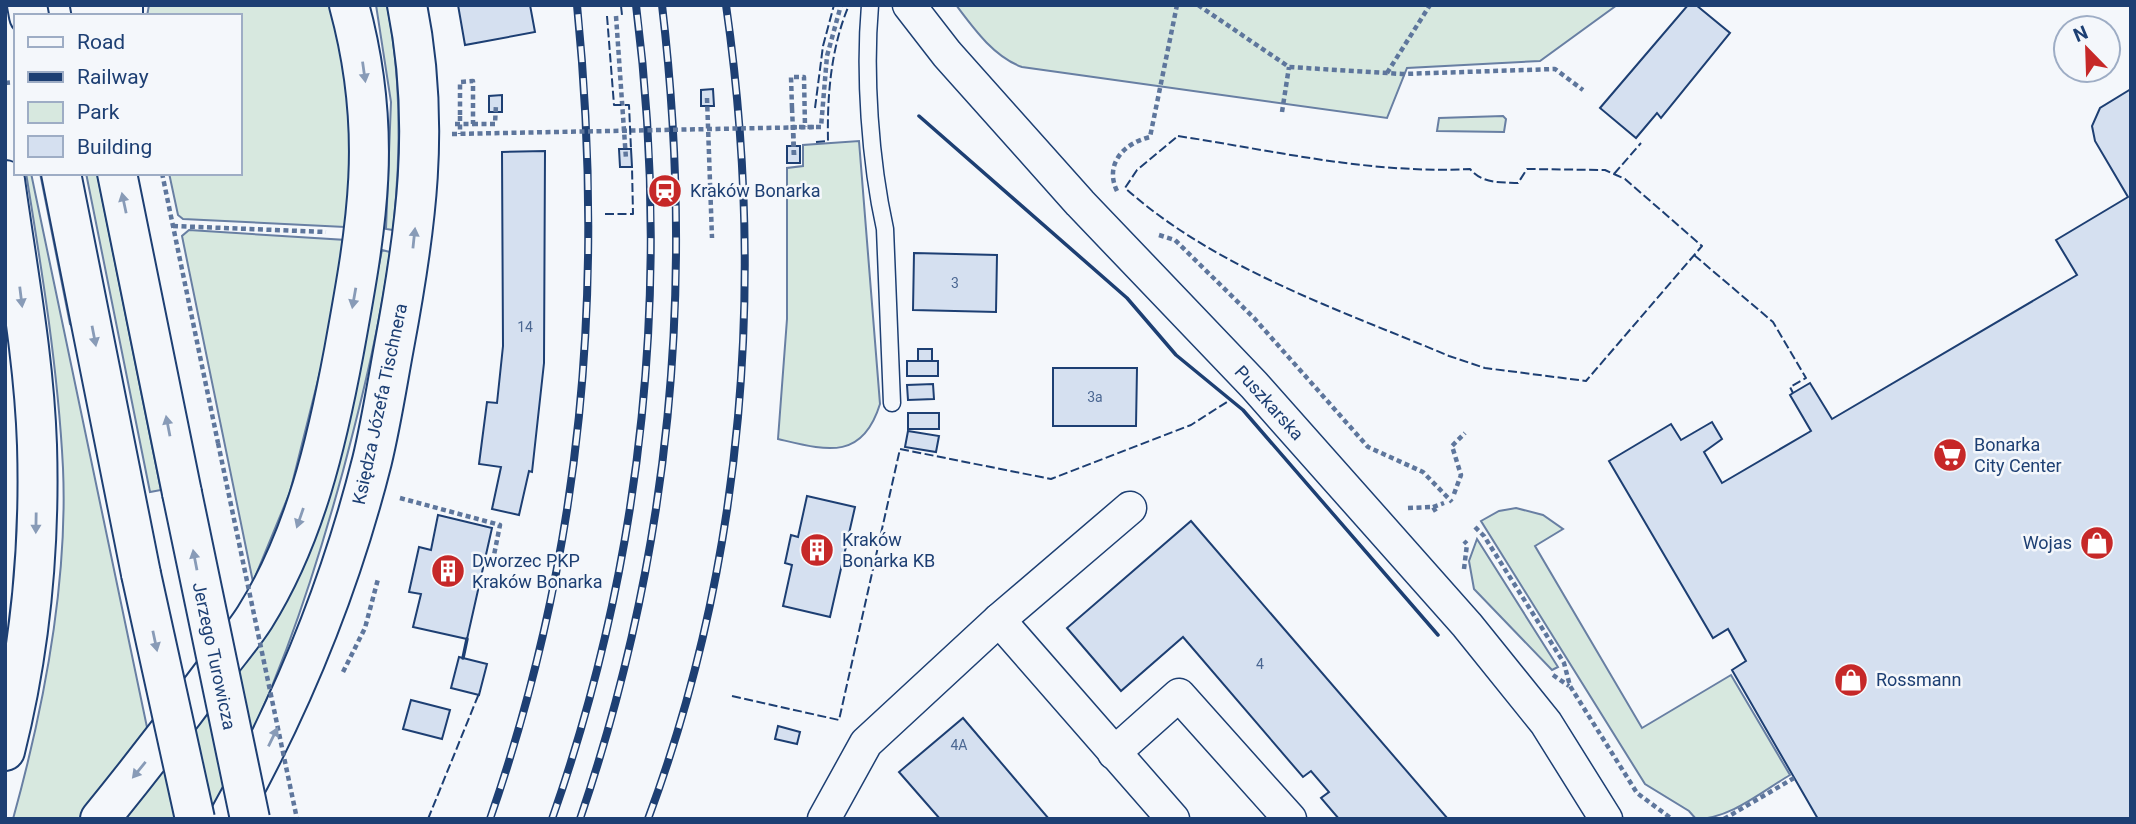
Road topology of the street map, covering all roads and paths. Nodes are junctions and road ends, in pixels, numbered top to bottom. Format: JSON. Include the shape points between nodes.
{"nodes":[{"id":1,"x":349,"y":5,"type":"edge"},
{"id":2,"x":407,"y":5,"type":"edge"},
{"id":3,"x":841,"y":5,"type":"edge"},
{"id":4,"x":870,"y":5,"type":"edge"},
{"id":5,"x":909,"y":5,"type":"edge"},
{"id":6,"x":1177,"y":5,"type":"edge"},
{"id":7,"x":1198,"y":5,"type":"edge"},
{"id":8,"x":1430,"y":5,"type":"edge"},
{"id":9,"x":616,"y":16,"type":"dead end"},
{"id":10,"x":1289,"y":67,"type":"junction"},
{"id":11,"x":1386,"y":74,"type":"junction"},
{"id":12,"x":1583,"y":90,"type":"dead end"},
{"id":13,"x":707,"y":98,"type":"dead end"},
{"id":14,"x":1282,"y":112,"type":"dead end"},
{"id":15,"x":446,"y":124,"type":"dead end"},
{"id":16,"x":473,"y":124,"type":"junction"},
{"id":17,"x":793,"y":127,"type":"junction"},
{"id":18,"x":805,"y":127,"type":"junction"},
{"id":19,"x":816,"y":127,"type":"dead end"},
{"id":20,"x":708,"y":129,"type":"junction"},
{"id":21,"x":625,"y":131,"type":"junction"},
{"id":22,"x":452,"y":134,"type":"dead end"},
{"id":23,"x":460,"y":134,"type":"junction"},
{"id":24,"x":496,"y":134,"type":"junction"},
{"id":25,"x":793,"y":155,"type":"dead end"},
{"id":26,"x":626,"y":159,"type":"dead end"},
{"id":27,"x":61,"y":175,"type":"edge"},
{"id":28,"x":117,"y":175,"type":"edge"},
{"id":29,"x":162,"y":175,"type":"edge"},
{"id":30,"x":5,"y":180,"type":"edge"},
{"id":31,"x":1126,"y":202,"type":"dead end"},
{"id":32,"x":173,"y":226,"type":"junction"},
{"id":33,"x":332,"y":232,"type":"dead end"},
{"id":34,"x":1152,"y":233,"type":"dead end"},
{"id":35,"x":712,"y":238,"type":"dead end"},
{"id":36,"x":892,"y":403,"type":"dead end"},
{"id":37,"x":1465,"y":432,"type":"dead end"},
{"id":38,"x":1454,"y":494,"type":"dead end"},
{"id":39,"x":400,"y":498,"type":"dead end"},
{"id":40,"x":1452,"y":502,"type":"dead end"},
{"id":41,"x":1444,"y":503,"type":"dead end"},
{"id":42,"x":1433,"y":507,"type":"dead end"},
{"id":43,"x":1130,"y":508,"type":"dead end"},
{"id":44,"x":1475,"y":527,"type":"dead end"},
{"id":45,"x":492,"y":565,"type":"dead end"},
{"id":46,"x":999,"y":620,"type":"junction"},
{"id":47,"x":5,"y":751,"type":"edge"},
{"id":48,"x":1114,"y":753,"type":"junction"},
{"id":49,"x":1794,"y":778,"type":"dead end"},
{"id":50,"x":100,"y":819,"type":"edge"},
{"id":51,"x":195,"y":819,"type":"edge"},
{"id":52,"x":229,"y":819,"type":"edge"},
{"id":53,"x":250,"y":819,"type":"edge"},
{"id":54,"x":297,"y":819,"type":"edge"},
{"id":55,"x":824,"y":819,"type":"edge"},
{"id":56,"x":1172,"y":819,"type":"edge"},
{"id":57,"x":1290,"y":819,"type":"edge"},
{"id":58,"x":1606,"y":819,"type":"edge"},
{"id":59,"x":1672,"y":819,"type":"edge"},
{"id":60,"x":1724,"y":819,"type":"edge"}],
"edges":[{"from":1,"to":50,"type":"main road","one_way":true,"via":[[365,71],[370,179],[366,234],[328,436],[293,541],[255,616]]},
{"from":52,"to":2,"type":"main road","name":"Księdza Józefa Tischnera","one_way":true,"via":[[312,650],[372,460],[415,230],[419,118]]},
{"from":3,"to":18,"type":"path","via":[[827,56],[821,127]]},
{"from":4,"to":36,"type":"lane","via":[[866,52],[885,229]]},
{"from":5,"to":58,"type":"street","name":"Puszkarska","via":[[1072,194],[1254,385],[1467,625],[1546,723]]},
{"from":6,"to":31,"type":"path","via":[[1150,137],[1126,148],[1114,165],[1115,187]]},
{"from":7,"to":10,"type":"path"},
{"from":8,"to":11,"type":"path"},
{"from":9,"to":21,"type":"path"},
{"from":10,"to":11,"type":"path"},
{"from":10,"to":14,"type":"path"},
{"from":11,"to":12,"type":"path","via":[[1555,69]]},
{"from":13,"to":20,"type":"path"},
{"from":15,"to":16,"type":"path"},
{"from":16,"to":23,"type":"path","bridge":true,"via":[[473,81],[460,82]]},
{"from":16,"to":24,"type":"path","via":[[495,124],[495,104]]},
{"from":17,"to":18,"type":"path"},
{"from":17,"to":18,"type":"path","bridge":true,"via":[[791,77],[804,77]]},
{"from":17,"to":19,"type":"path","bridge":true},
{"from":17,"to":20,"type":"path","bridge":true},
{"from":17,"to":25,"type":"path","bridge":true},
{"from":20,"to":21,"type":"path","bridge":true},
{"from":20,"to":35,"type":"path"},
{"from":21,"to":24,"type":"path","bridge":true},
{"from":21,"to":26,"type":"path"},
{"from":22,"to":23,"type":"path","bridge":true},
{"from":23,"to":24,"type":"path","bridge":true},
{"from":27,"to":51,"type":"main road","one_way":true,"bridge":true},
{"from":53,"to":28,"type":"main road","name":"Jerzego Turowicza","one_way":true,"bridge":true},
{"from":29,"to":32,"type":"path"},
{"from":30,"to":47,"type":"main road","one_way":true,"via":[[37,446],[31,604]]},
{"from":32,"to":33,"type":"path"},
{"from":32,"to":54,"type":"path","bridge":true},
{"from":34,"to":40,"type":"path","via":[[1175,240],[1254,318],[1368,447],[1423,472]]},
{"from":37,"to":38,"type":"path","via":[[1452,446],[1461,475]]},
{"from":39,"to":45,"type":"path","via":[[500,525]]},
{"from":41,"to":42,"type":"path"},
{"from":43,"to":46,"type":"street"},
{"from":44,"to":59,"type":"path","via":[[1564,663],[1570,687],[1637,793]]},
{"from":46,"to":48,"type":"street"},
{"from":46,"to":55,"type":"street","via":[[866,743]]},
{"from":48,"to":56,"type":"street"},
{"from":48,"to":57,"type":"street","via":[[1179,695]]},
{"from":49,"to":60,"type":"path"}]}
